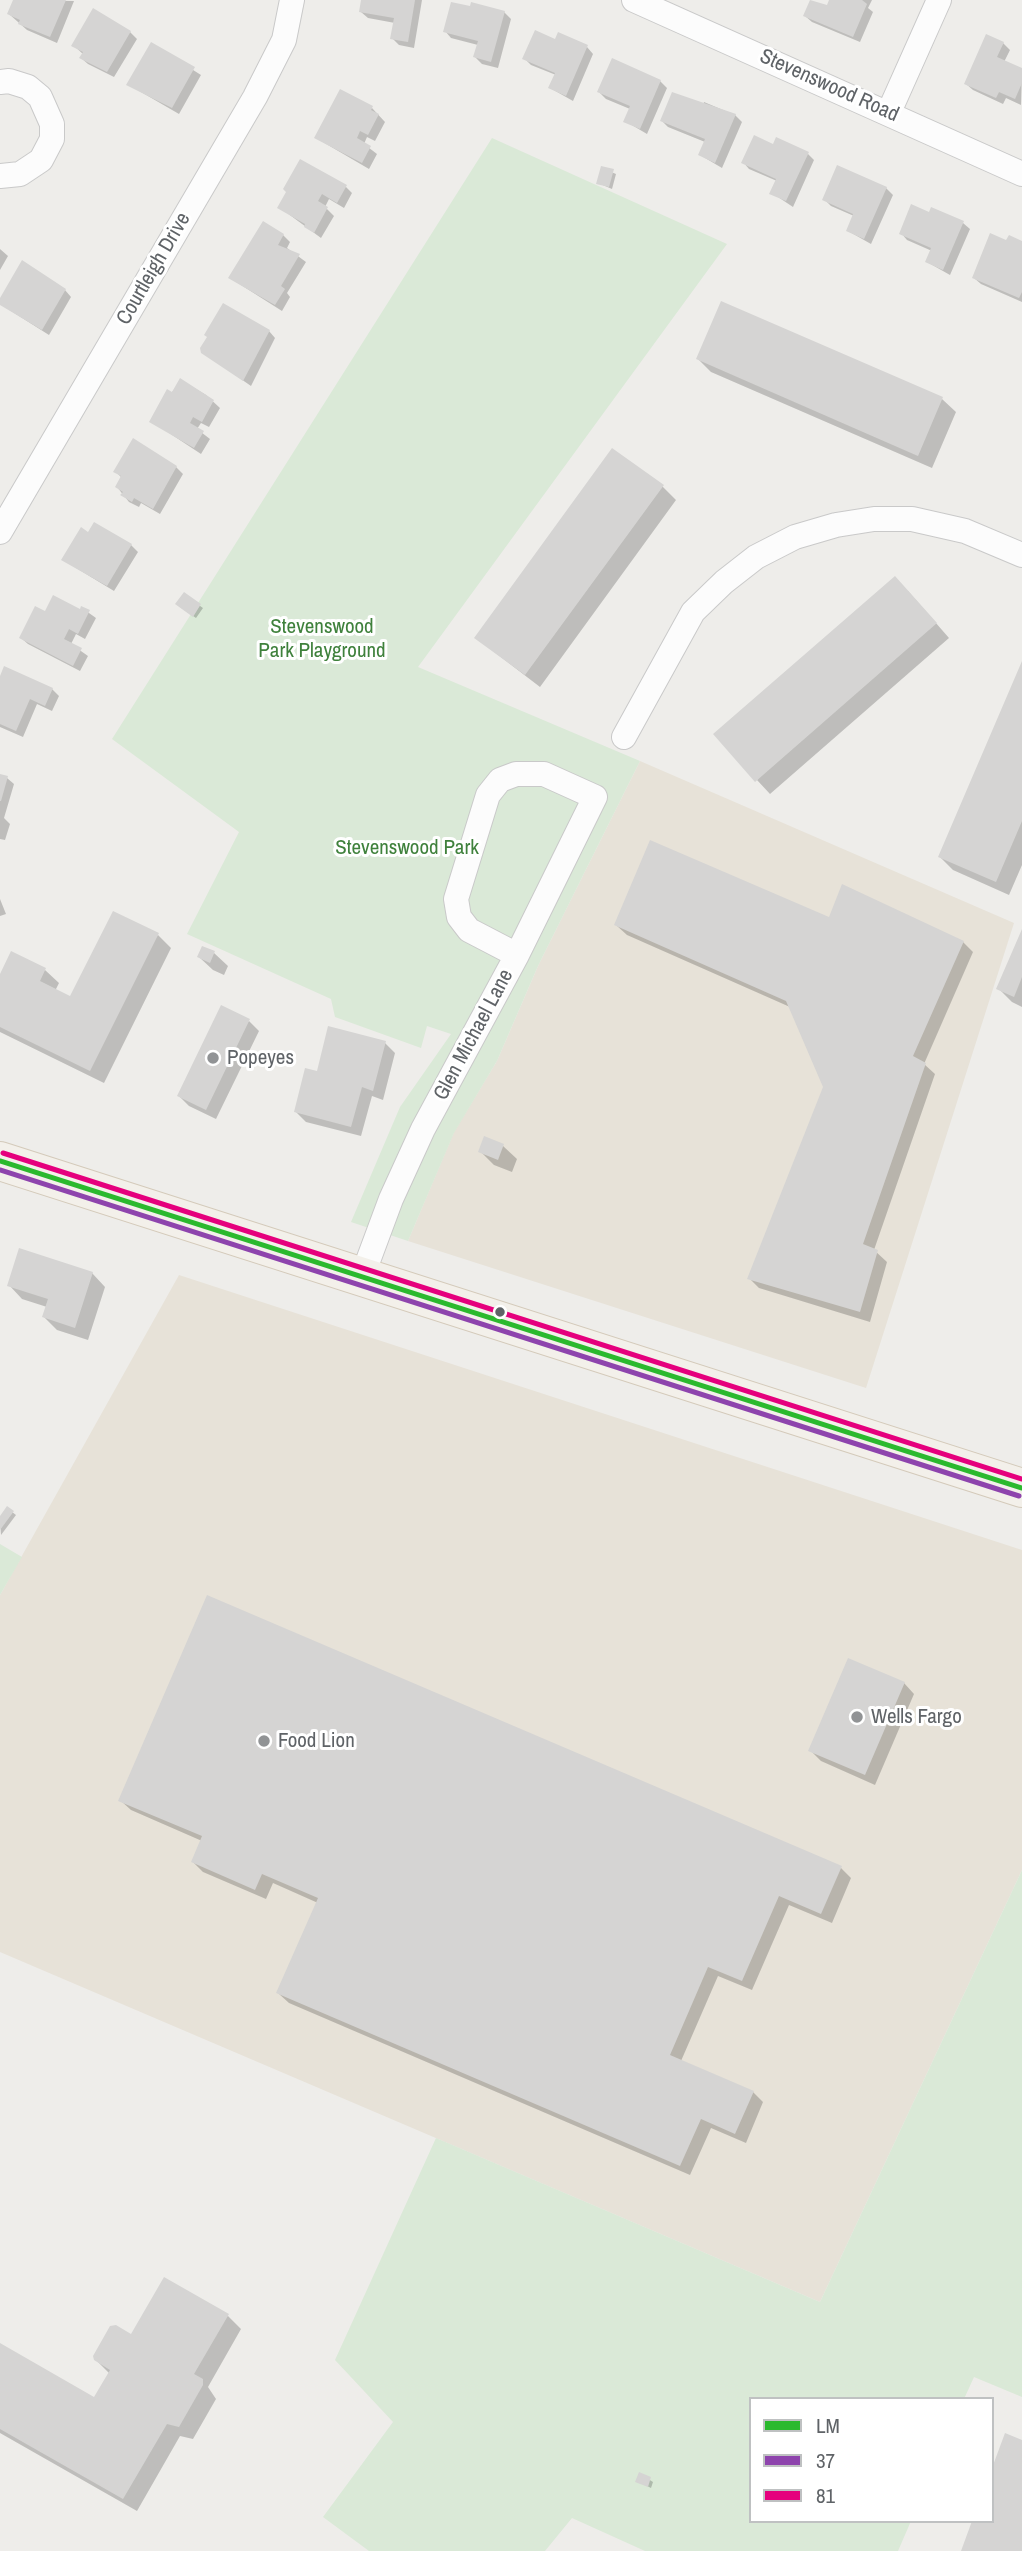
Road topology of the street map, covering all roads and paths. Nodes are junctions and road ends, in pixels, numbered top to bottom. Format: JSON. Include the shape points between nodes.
{"nodes":[{"id":1,"x":292,"y":0,"type":"edge"},
{"id":2,"x":634,"y":0,"type":"edge"},
{"id":3,"x":939,"y":0,"type":"edge"},
{"id":4,"x":0,"y":82,"type":"edge"},
{"id":5,"x":889,"y":112,"type":"junction"},
{"id":6,"x":1022,"y":174,"type":"edge"},
{"id":7,"x":0,"y":176,"type":"edge"},
{"id":8,"x":0,"y":532,"type":"edge"},
{"id":9,"x":1022,"y":555,"type":"edge"},
{"id":10,"x":624,"y":737,"type":"dead end"},
{"id":11,"x":517,"y":955,"type":"junction"},
{"id":12,"x":0,"y":1161,"type":"edge"},
{"id":13,"x":362,"y":1277,"type":"junction"},
{"id":14,"x":1022,"y":1488,"type":"edge"}],
"edges":[{"from":1,"to":8,"type":"street","name":"Courtleigh Drive","via":[[284,40],[255,97]]},
{"from":2,"to":5,"type":"street","name":"Stevenswood Road"},
{"from":3,"to":5,"type":"street"},
{"from":4,"to":7,"type":"street","via":[[28,87],[40,97],[48,109],[52,139],[41,160],[20,174]]},
{"from":5,"to":6,"type":"street","name":"Stevenswood Road"},
{"from":9,"to":10,"type":"street","via":[[965,531],[912,519],[874,519],[795,537],[756,557],[693,612]]},
{"from":11,"to":11,"type":"street","name":"Glen Michael Lane","via":[[470,930],[459,917],[456,899],[488,795],[500,780],[516,774],[544,774],[596,797]]},
{"from":11,"to":13,"type":"street","name":"Glen Michael Lane","via":[[423,1129]]},
{"from":12,"to":13,"type":"main road"},
{"from":13,"to":14,"type":"main road"}]}
